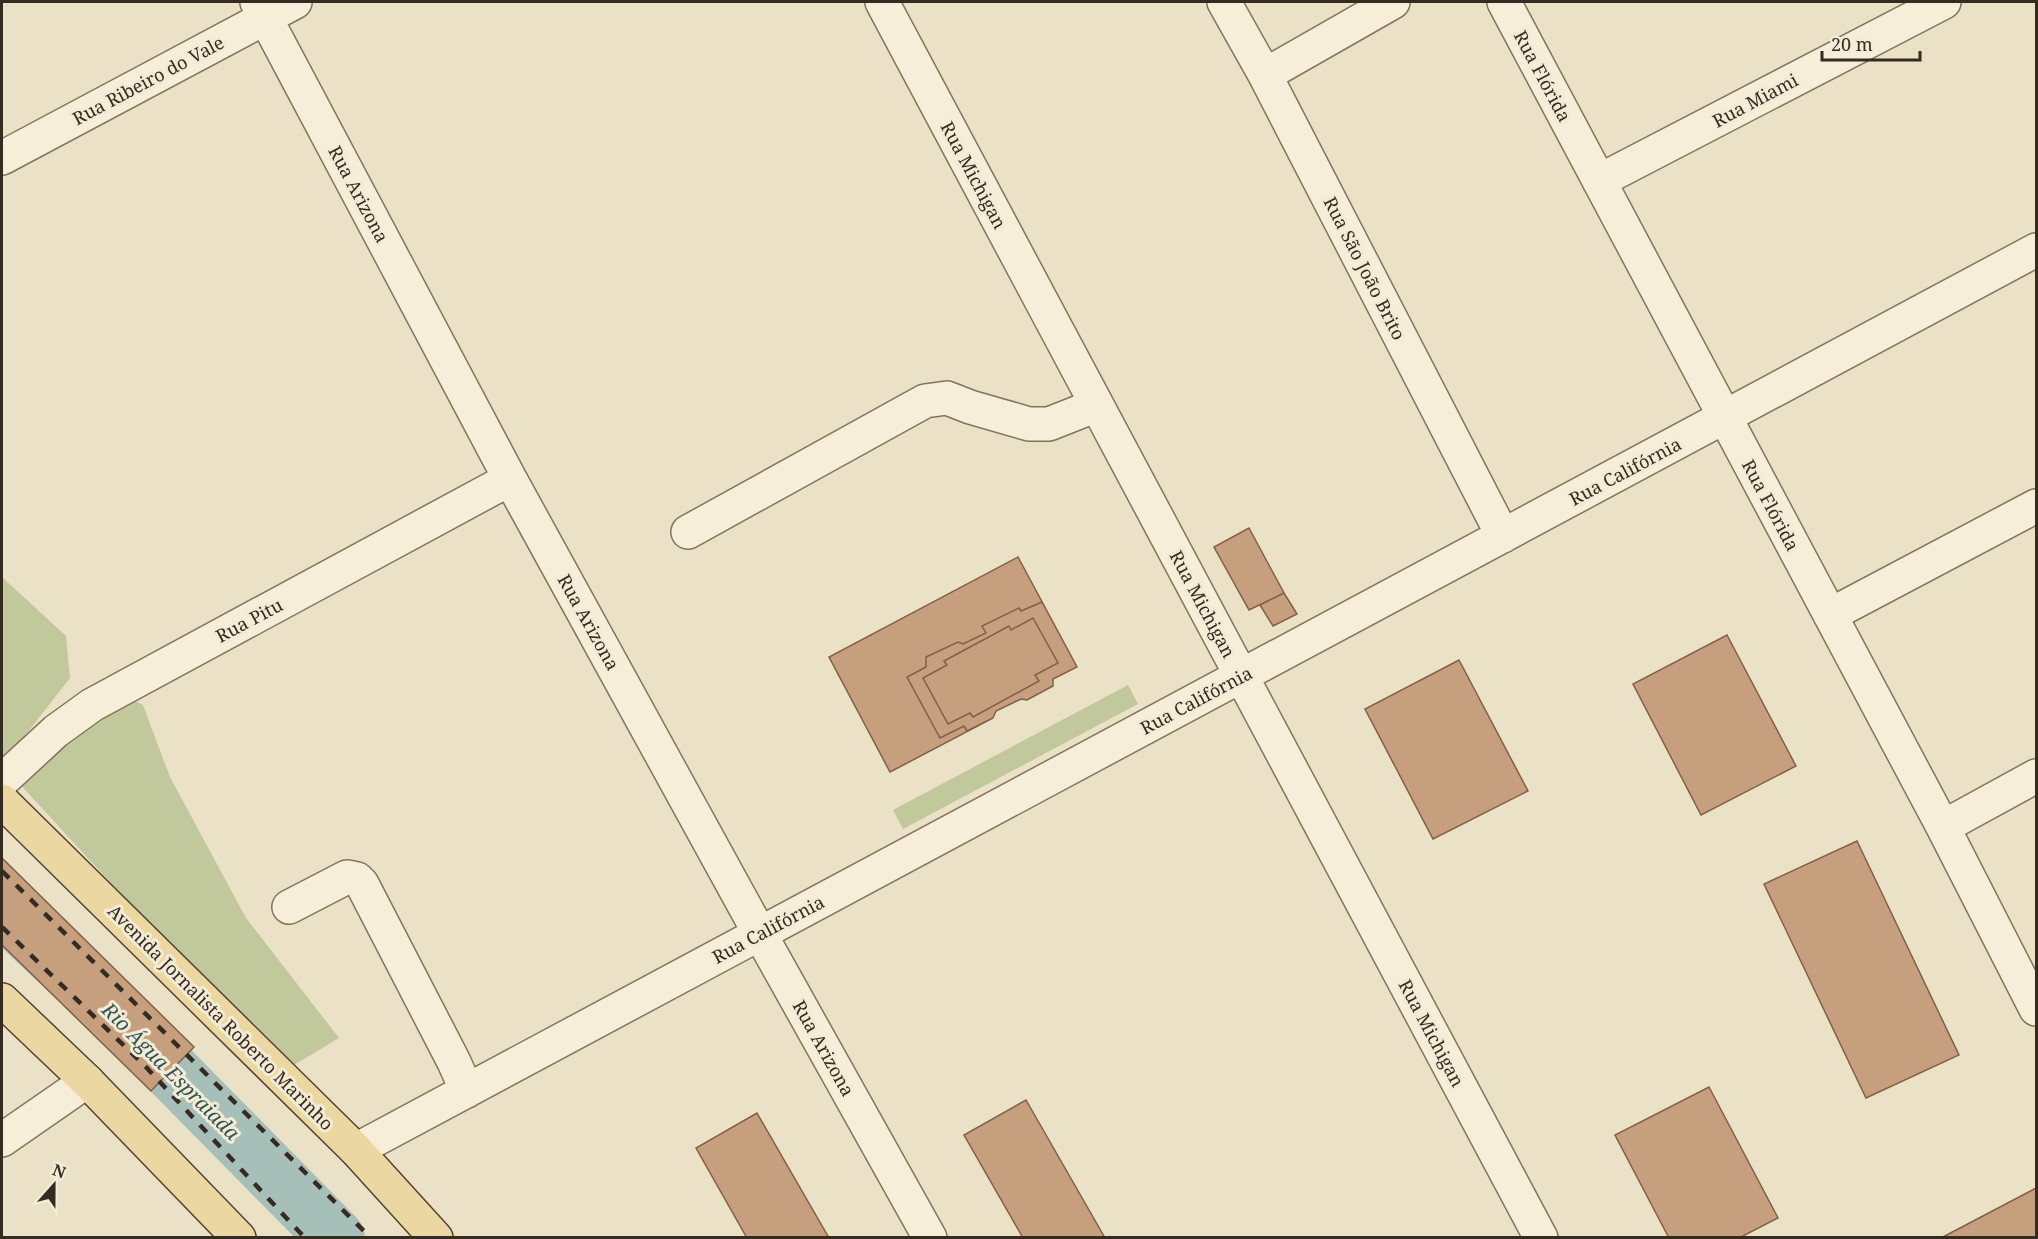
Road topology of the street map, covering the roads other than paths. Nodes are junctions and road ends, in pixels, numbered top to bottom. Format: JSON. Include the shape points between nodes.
{"nodes":[{"id":1,"x":295,"y":2,"type":"edge"},
{"id":2,"x":882,"y":2,"type":"edge"},
{"id":3,"x":1224,"y":2,"type":"edge"},
{"id":4,"x":1393,"y":2,"type":"edge"},
{"id":5,"x":1504,"y":2,"type":"edge"},
{"id":6,"x":1944,"y":2,"type":"edge"},
{"id":7,"x":261,"y":9,"type":"edge"},
{"id":8,"x":1265,"y":75,"type":"junction"},
{"id":9,"x":2,"y":158,"type":"edge"},
{"id":10,"x":1599,"y":181,"type":"junction"},
{"id":11,"x":2037,"y":250,"type":"edge"},
{"id":12,"x":1097,"y":405,"type":"junction"},
{"id":13,"x":1724,"y":417,"type":"junction"},
{"id":14,"x":510,"y":479,"type":"junction"},
{"id":15,"x":2037,"y":506,"type":"edge"},
{"id":16,"x":688,"y":532,"type":"dead end"},
{"id":17,"x":1503,"y":536,"type":"junction"},
{"id":18,"x":1830,"y":615,"type":"junction"},
{"id":19,"x":1240,"y":676,"type":"junction"},
{"id":20,"x":2037,"y":776,"type":"edge"},
{"id":21,"x":2,"y":781,"type":"edge"},
{"id":22,"x":2,"y":801,"type":"edge"},
{"id":23,"x":1943,"y":827,"type":"junction"},
{"id":24,"x":289,"y":907,"type":"dead end"},
{"id":25,"x":760,"y":934,"type":"junction"},
{"id":26,"x":2,"y":999,"type":"edge"},
{"id":27,"x":2037,"y":1010,"type":"edge"},
{"id":28,"x":87,"y":1081,"type":"junction"},
{"id":29,"x":466,"y":1091,"type":"junction"},
{"id":30,"x":2,"y":1140,"type":"edge"},
{"id":31,"x":356,"y":1150,"type":"junction"},
{"id":32,"x":239,"y":1238,"type":"edge"},
{"id":33,"x":436,"y":1238,"type":"edge"},
{"id":34,"x":930,"y":1238,"type":"edge"},
{"id":35,"x":1541,"y":1238,"type":"edge"}],
"edges":[{"from":1,"to":7,"type":"street","name":"Rua Ribeiro do Vale"},
{"from":2,"to":12,"type":"street","name":"Rua Michigan"},
{"from":3,"to":8,"type":"street","name":"Rua São João Brito"},
{"from":4,"to":8,"type":"street"},
{"from":5,"to":10,"type":"street","name":"Rua Flórida"},
{"from":6,"to":10,"type":"street","name":"Rua Miami"},
{"from":7,"to":9,"type":"street","name":"Rua Ribeiro do Vale"},
{"from":7,"to":14,"type":"street","name":"Rua Arizona"},
{"from":8,"to":17,"type":"street","name":"Rua São João Brito"},
{"from":10,"to":13,"type":"street","name":"Rua Flórida"},
{"from":11,"to":13,"type":"street","name":"Rua Califórnia"},
{"from":12,"to":16,"type":"street","via":[[1049,424],[1029,423],[947,398],[926,401]]},
{"from":12,"to":19,"type":"street","name":"Rua Michigan"},
{"from":13,"to":17,"type":"street","name":"Rua Califórnia"},
{"from":13,"to":18,"type":"street","name":"Rua Flórida"},
{"from":14,"to":21,"type":"street","name":"Rua Pitu","via":[[92,705],[56,731]]},
{"from":14,"to":25,"type":"street","name":"Rua Arizona"},
{"from":15,"to":18,"type":"street"},
{"from":17,"to":19,"type":"street","name":"Rua Califórnia"},
{"from":18,"to":23,"type":"street","name":"Rua Flórida"},
{"from":19,"to":25,"type":"street","name":"Rua Califórnia"},
{"from":19,"to":35,"type":"street","name":"Rua Michigan"},
{"from":20,"to":23,"type":"street"},
{"from":22,"to":31,"type":"main road","name":"Avenida Jornalista Roberto Marinho"},
{"from":23,"to":27,"type":"street","name":"Rua Flórida"},
{"from":24,"to":29,"type":"street","via":[[347,876],[362,884]]},
{"from":25,"to":29,"type":"street","name":"Rua Califórnia"},
{"from":25,"to":34,"type":"street","name":"Rua Arizona"},
{"from":26,"to":28,"type":"main road"},
{"from":28,"to":30,"type":"street"},
{"from":28,"to":32,"type":"main road"},
{"from":29,"to":31,"type":"street","name":"Rua Califórnia"},
{"from":31,"to":33,"type":"main road","name":"Avenida Jornalista Roberto Marinho"}]}
